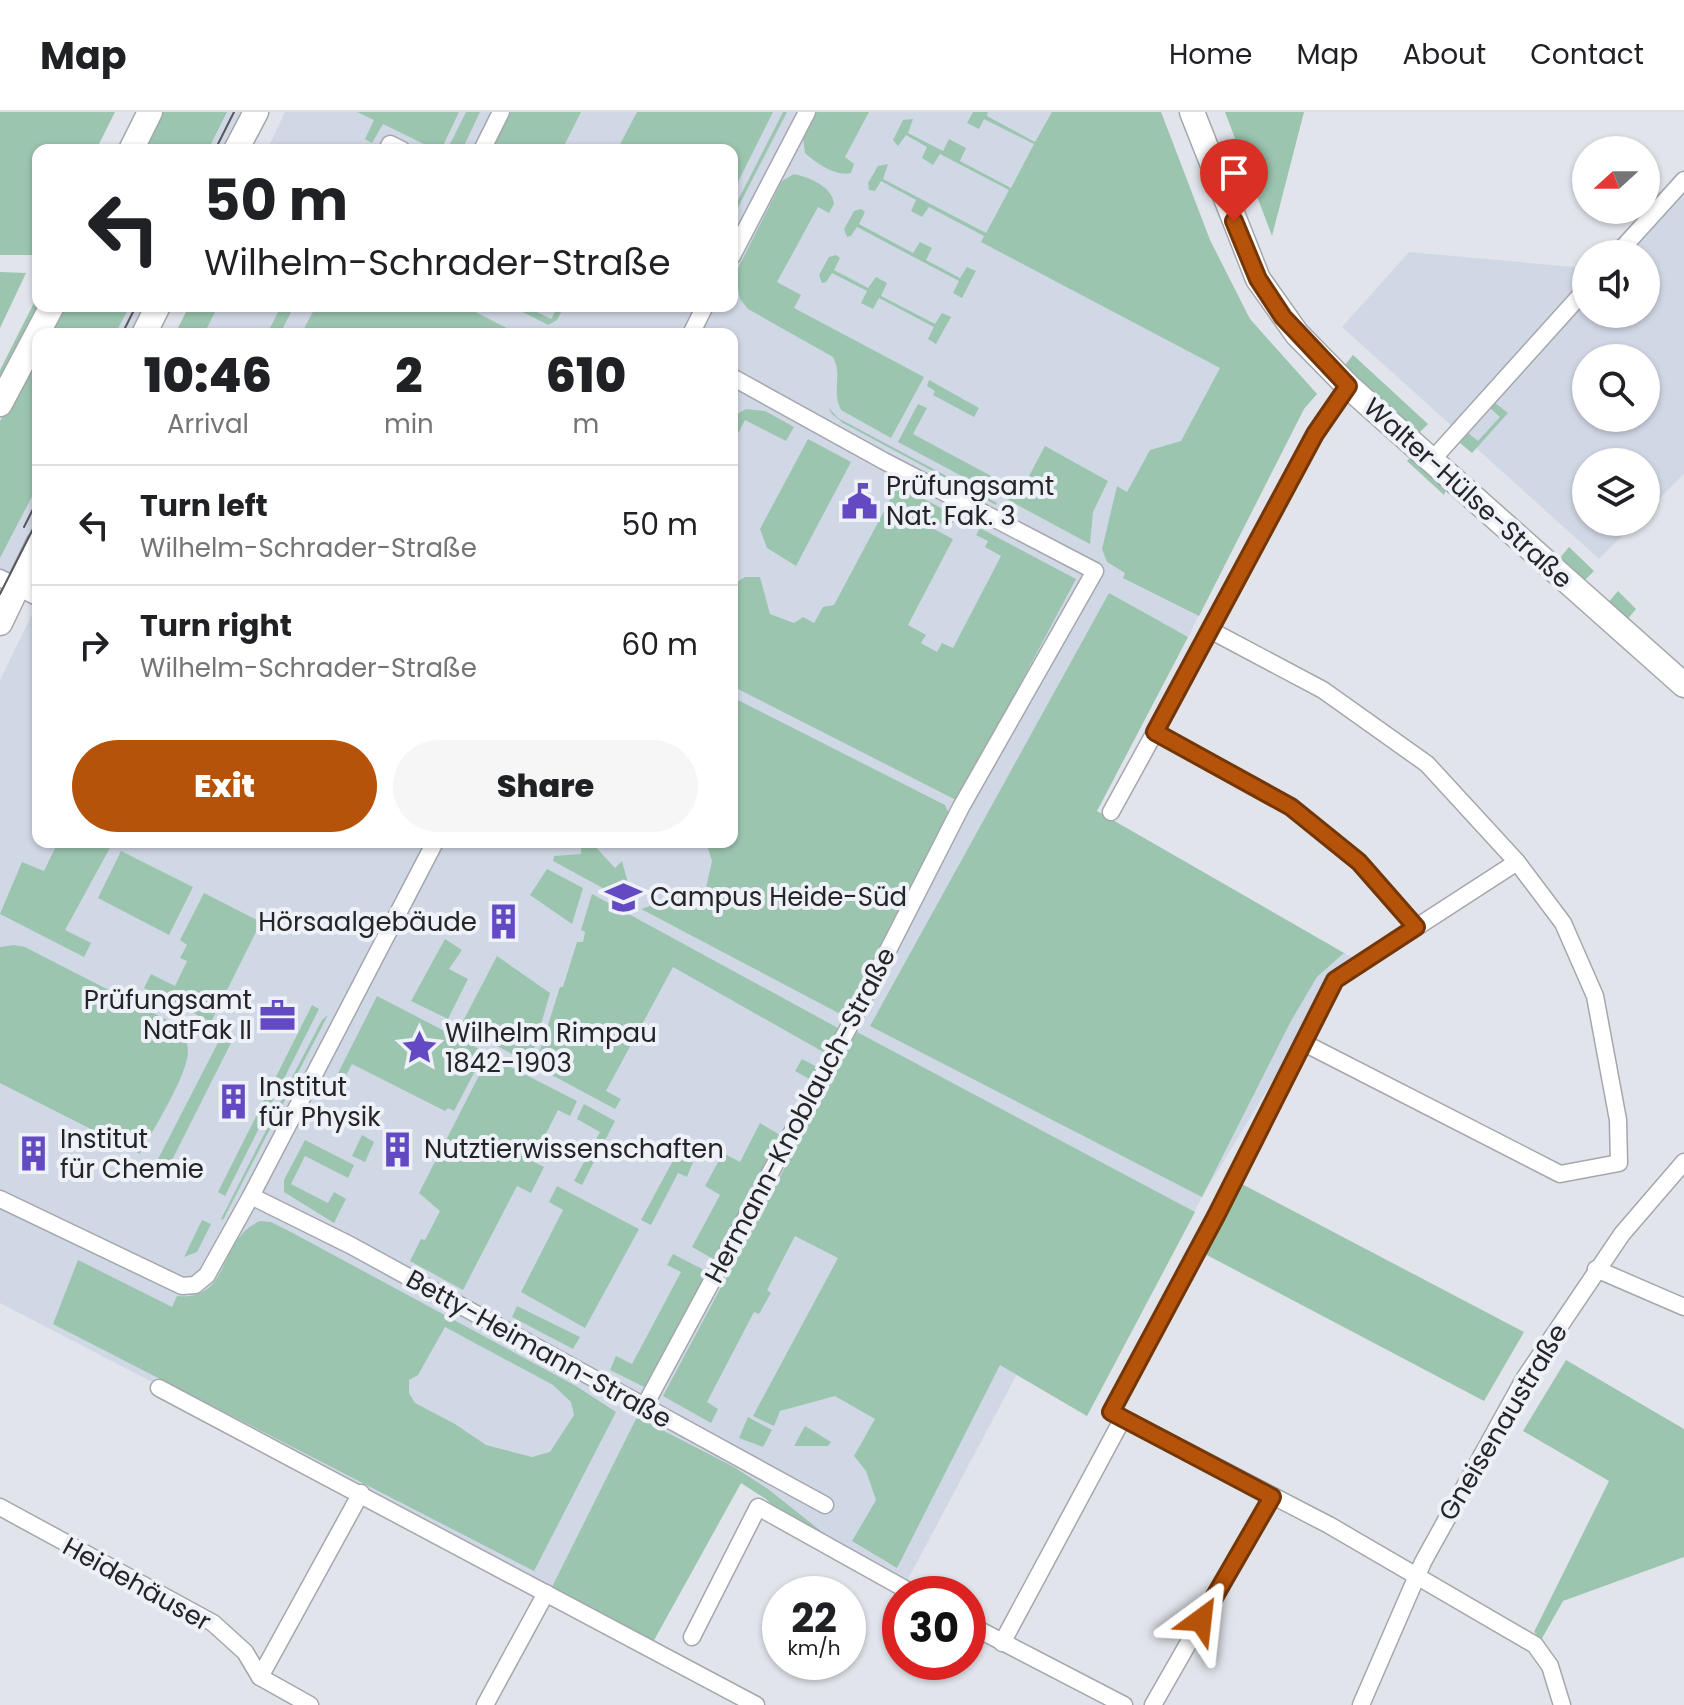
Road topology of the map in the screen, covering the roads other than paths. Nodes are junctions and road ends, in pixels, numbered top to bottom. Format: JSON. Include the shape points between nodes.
{"nodes":[{"id":1,"x":150,"y":112,"type":"edge"},
{"id":2,"x":256,"y":112,"type":"edge"},
{"id":3,"x":501,"y":112,"type":"edge"},
{"id":4,"x":807,"y":112,"type":"edge"},
{"id":5,"x":1192,"y":112,"type":"edge"},
{"id":6,"x":134,"y":144,"type":"edge"},
{"id":7,"x":239,"y":144,"type":"edge"},
{"id":8,"x":485,"y":144,"type":"edge"},
{"id":9,"x":1684,"y":180,"type":"edge"},
{"id":10,"x":1630,"y":240,"type":"edge"},
{"id":11,"x":738,"y":244,"type":"edge"},
{"id":12,"x":1572,"y":305,"type":"edge"},
{"id":13,"x":32,"y":344,"type":"edge"},
{"id":14,"x":738,"y":380,"type":"edge"},
{"id":15,"x":1348,"y":386,"type":"junction"},
{"id":16,"x":0,"y":404,"type":"edge"},
{"id":17,"x":1432,"y":460,"type":"junction"},
{"id":18,"x":32,"y":556,"type":"edge"},
{"id":19,"x":17,"y":587,"type":"edge"},
{"id":20,"x":0,"y":623,"type":"edge"},
{"id":21,"x":1210,"y":630,"type":"junction"},
{"id":22,"x":1684,"y":685,"type":"edge"},
{"id":23,"x":1155,"y":732,"type":"junction"},
{"id":24,"x":1111,"y":812,"type":"dead end"},
{"id":25,"x":432,"y":848,"type":"edge"},
{"id":26,"x":1517,"y":862,"type":"junction"},
{"id":27,"x":1416,"y":927,"type":"junction"},
{"id":28,"x":1304,"y":1043,"type":"junction"},
{"id":29,"x":1684,"y":1162,"type":"edge"},
{"id":30,"x":251,"y":1196,"type":"junction"},
{"id":31,"x":0,"y":1199,"type":"edge"},
{"id":32,"x":1596,"y":1269,"type":"junction"},
{"id":33,"x":1684,"y":1307,"type":"edge"},
{"id":34,"x":159,"y":1388,"type":"dead end"},
{"id":35,"x":644,"y":1407,"type":"junction"},
{"id":36,"x":1123,"y":1418,"type":"junction"},
{"id":37,"x":361,"y":1493,"type":"junction"},
{"id":38,"x":1272,"y":1497,"type":"junction"},
{"id":39,"x":825,"y":1505,"type":"dead end"},
{"id":40,"x":0,"y":1507,"type":"edge"},
{"id":41,"x":882,"y":1576,"type":"edge"},
{"id":42,"x":1416,"y":1576,"type":"junction"},
{"id":43,"x":546,"y":1593,"type":"junction"},
{"id":44,"x":986,"y":1634,"type":"edge"},
{"id":45,"x":692,"y":1637,"type":"dead end"},
{"id":46,"x":1002,"y":1643,"type":"junction"},
{"id":47,"x":260,"y":1677,"type":"junction"},
{"id":48,"x":310,"y":1705,"type":"edge"},
{"id":49,"x":485,"y":1705,"type":"edge"},
{"id":50,"x":756,"y":1705,"type":"edge"},
{"id":51,"x":1124,"y":1705,"type":"edge"},
{"id":52,"x":1153,"y":1705,"type":"edge"},
{"id":53,"x":1361,"y":1705,"type":"edge"},
{"id":54,"x":1562,"y":1705,"type":"edge"}],
"edges":[{"from":1,"to":6,"type":"street"},
{"from":2,"to":7,"type":"street"},
{"from":3,"to":8,"type":"street"},
{"from":4,"to":11,"type":"street"},
{"from":5,"to":15,"type":"street","name":"Walter-Hülse-Straße","via":[[1258,279],[1297,334]]},
{"from":9,"to":10,"type":"street"},
{"from":12,"to":17,"type":"street"},
{"from":13,"to":16,"type":"street"},
{"from":14,"to":35,"type":"street","name":"Hermann-Knoblauch-Straße","via":[[1095,571],[961,807]]},
{"from":15,"to":17,"type":"street","name":"Walter-Hülse-Straße"},
{"from":15,"to":21,"type":"street","via":[[1315,434]]},
{"from":17,"to":22,"type":"street","name":"Walter-Hülse-Straße"},
{"from":18,"to":19,"type":"street"},
{"from":19,"to":20,"type":"street"},
{"from":21,"to":23,"type":"street"},
{"from":21,"to":26,"type":"street","via":[[1323,690],[1427,764]]},
{"from":23,"to":24,"type":"street"},
{"from":23,"to":27,"type":"street","via":[[1291,807],[1359,862]]},
{"from":25,"to":30,"type":"street"},
{"from":26,"to":27,"type":"street"},
{"from":26,"to":28,"type":"street","via":[[1563,923],[1595,996],[1618,1120],[1619,1163],[1560,1174]]},
{"from":27,"to":28,"type":"street","via":[[1335,980]]},
{"from":28,"to":36,"type":"street","via":[[1111,1412]]},
{"from":29,"to":32,"type":"street","name":"Gneisenaustraße"},
{"from":30,"to":31,"type":"street","via":[[207,1275],[195,1285],[182,1286]]},
{"from":30,"to":35,"type":"street","name":"Betty-Heimann-Straße"},
{"from":32,"to":33,"type":"street"},
{"from":32,"to":42,"type":"street","name":"Gneisenaustraße","via":[[1524,1379]]},
{"from":34,"to":37,"type":"street"},
{"from":35,"to":39,"type":"street","name":"Betty-Heimann-Straße"},
{"from":36,"to":38,"type":"street"},
{"from":36,"to":46,"type":"street"},
{"from":37,"to":43,"type":"street"},
{"from":37,"to":47,"type":"street"},
{"from":38,"to":42,"type":"street"},
{"from":38,"to":52,"type":"street"},
{"from":40,"to":47,"type":"street","name":"Heidehäuser","via":[[213,1623],[245,1652]]},
{"from":41,"to":45,"type":"street","via":[[758,1507]]},
{"from":42,"to":53,"type":"street","name":"Gneisenaustraße"},
{"from":42,"to":54,"type":"street","via":[[1535,1645],[1550,1666]]},
{"from":43,"to":49,"type":"street"},
{"from":43,"to":50,"type":"street"},
{"from":44,"to":46,"type":"street"},
{"from":46,"to":51,"type":"street"},
{"from":47,"to":48,"type":"street","name":"Heidehäuser"}]}
